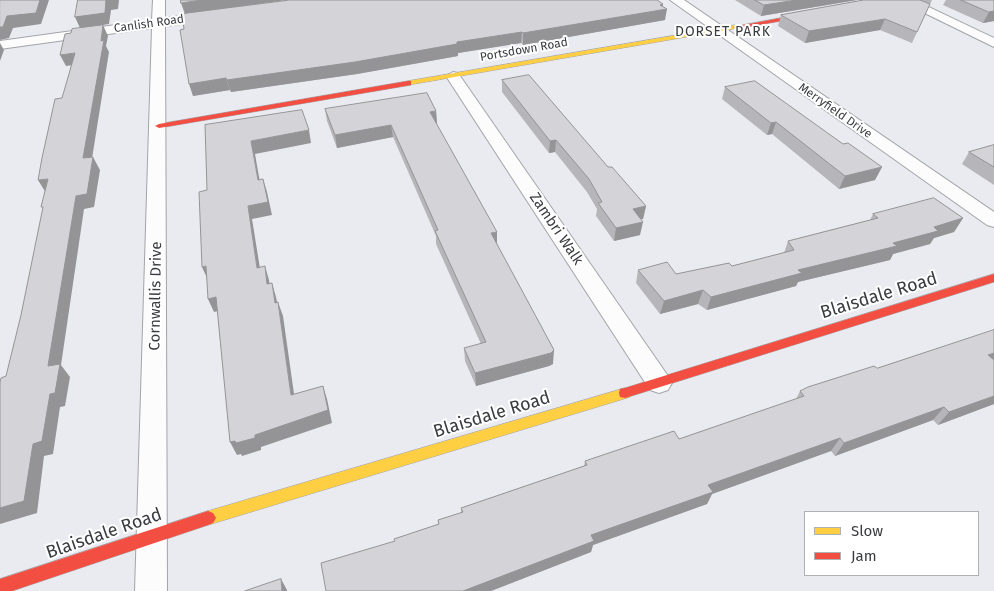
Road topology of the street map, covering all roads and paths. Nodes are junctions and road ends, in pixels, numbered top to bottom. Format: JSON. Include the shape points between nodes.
{"nodes":[{"id":1,"x":160,"y":0,"type":"edge"},
{"id":2,"x":676,"y":0,"type":"edge"},
{"id":3,"x":904,"y":0,"type":"edge"},
{"id":4,"x":830,"y":11,"type":"edge"},
{"id":5,"x":220,"y":14,"type":"edge"},
{"id":6,"x":160,"y":23,"type":"junction"},
{"id":7,"x":719,"y":30,"type":"junction"},
{"id":8,"x":994,"y":43,"type":"edge"},
{"id":9,"x":0,"y":45,"type":"edge"},
{"id":10,"x":453,"y":76,"type":"junction"},
{"id":11,"x":159,"y":126,"type":"junction"},
{"id":12,"x":994,"y":222,"type":"edge"},
{"id":13,"x":994,"y":278,"type":"edge"},
{"id":14,"x":659,"y":383,"type":"junction"},
{"id":15,"x":152,"y":537,"type":"junction"},
{"id":16,"x":0,"y":587,"type":"edge"},
{"id":17,"x":151,"y":591,"type":"edge"}],
"edges":[{"from":1,"to":6,"type":"street","name":"Cornwallis Drive"},
{"from":2,"to":7,"type":"street","name":"Merryfield Drive"},
{"from":3,"to":8,"type":"street"},
{"from":4,"to":7,"type":"street","name":"Portsdown Road"},
{"from":5,"to":6,"type":"street","name":"Canlish Road"},
{"from":6,"to":9,"type":"street","name":"Canlish Road"},
{"from":6,"to":11,"type":"street","name":"Cornwallis Drive"},
{"from":7,"to":10,"type":"street","name":"Portsdown Road"},
{"from":7,"to":12,"type":"street","name":"Merryfield Drive"},
{"from":10,"to":11,"type":"street","name":"Portsdown Road"},
{"from":10,"to":14,"type":"street","name":"Zambri Walk"},
{"from":11,"to":15,"type":"street","name":"Cornwallis Drive"},
{"from":13,"to":14,"type":"street","name":"Blaisdale Road"},
{"from":14,"to":15,"type":"street","name":"Blaisdale Road"},
{"from":15,"to":16,"type":"street","name":"Blaisdale Road"},
{"from":15,"to":17,"type":"street","name":"Cornwallis Drive"}]}
